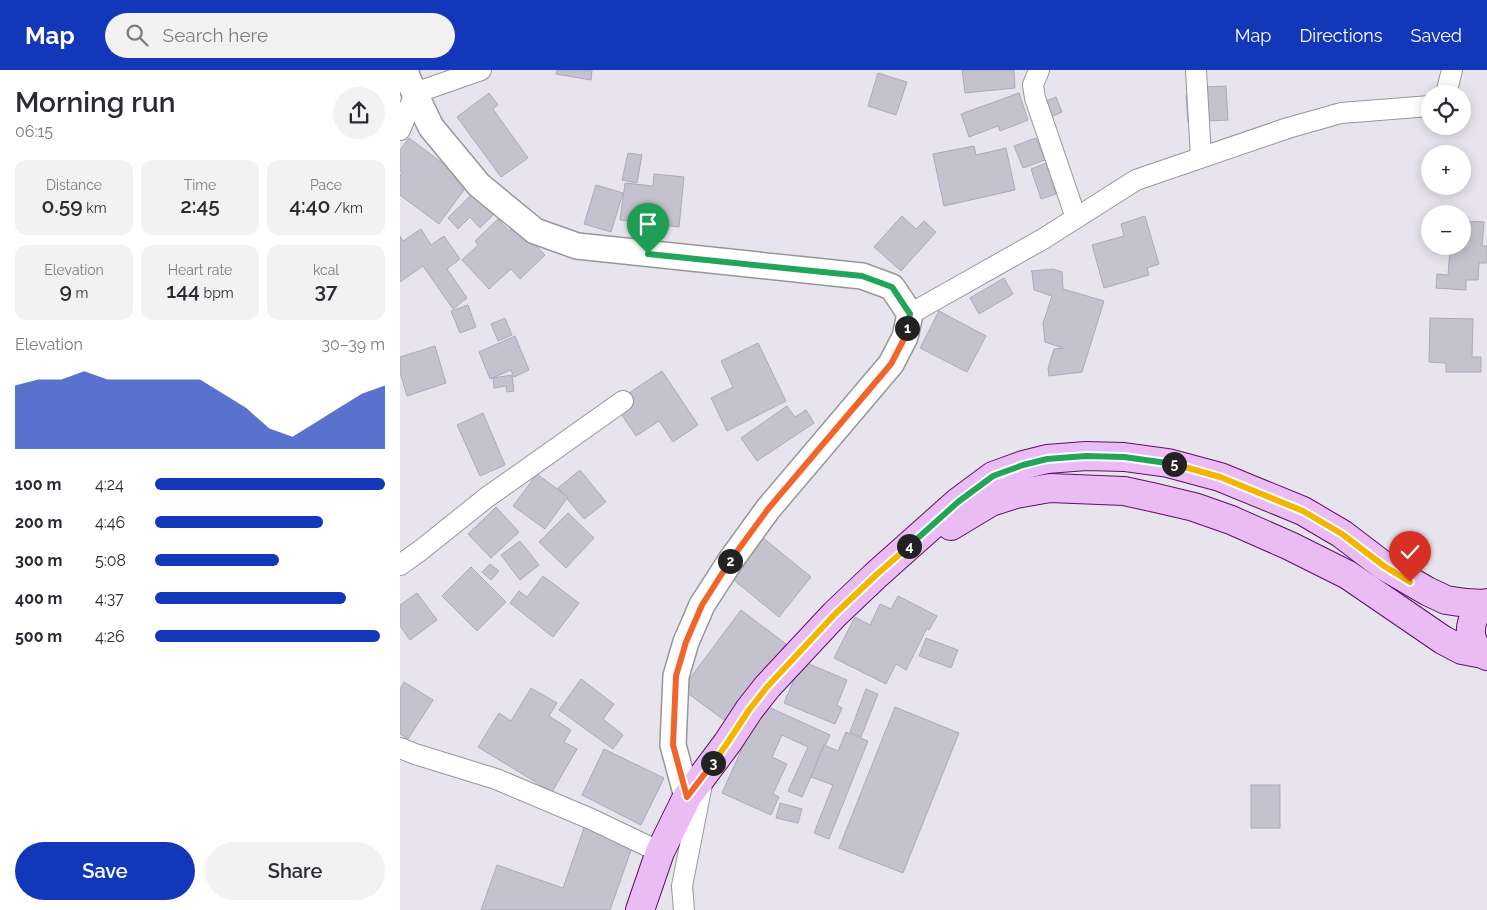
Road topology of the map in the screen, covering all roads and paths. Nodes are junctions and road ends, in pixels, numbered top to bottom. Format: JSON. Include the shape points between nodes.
{"nodes":[{"id":1,"x":406,"y":70,"type":"edge"},
{"id":2,"x":481,"y":70,"type":"edge"},
{"id":3,"x":1039,"y":70,"type":"edge"},
{"id":4,"x":1196,"y":70,"type":"edge"},
{"id":5,"x":1452,"y":70,"type":"edge"},
{"id":6,"x":1448,"y":85,"type":"edge"},
{"id":7,"x":415,"y":93,"type":"junction"},
{"id":8,"x":1421,"y":107,"type":"edge"},
{"id":9,"x":400,"y":130,"type":"edge"},
{"id":10,"x":1201,"y":158,"type":"junction"},
{"id":11,"x":1076,"y":218,"type":"junction"},
{"id":12,"x":910,"y":314,"type":"junction"},
{"id":13,"x":623,"y":401,"type":"dead end"},
{"id":14,"x":892,"y":562,"type":"junction"},
{"id":15,"x":400,"y":565,"type":"edge"},
{"id":16,"x":1486,"y":604,"type":"edge"},
{"id":17,"x":1485,"y":655,"type":"edge"},
{"id":18,"x":400,"y":748,"type":"edge"},
{"id":19,"x":704,"y":774,"type":"junction"},
{"id":20,"x":687,"y":797,"type":"junction"},
{"id":21,"x":660,"y":852,"type":"junction"},
{"id":22,"x":640,"y":910,"type":"edge"},
{"id":23,"x":684,"y":910,"type":"edge"}],
"edges":[{"from":1,"to":7,"type":"street"},
{"from":2,"to":7,"type":"street"},
{"from":3,"to":11,"type":"street","via":[[1033,85],[1035,98]]},
{"from":4,"to":10,"type":"street"},
{"from":5,"to":6,"type":"street"},
{"from":7,"to":9,"type":"street"},
{"from":7,"to":12,"type":"street","via":[[431,127],[479,185],[534,231],[577,246],[862,276],[892,287]]},
{"from":8,"to":10,"type":"street","via":[[1341,113]]},
{"from":10,"to":11,"type":"street","via":[[1136,180]]},
{"from":11,"to":12,"type":"street"},
{"from":12,"to":20,"type":"street","via":[[905,337],[891,364],[768,509],[702,605],[676,676],[673,745]]},
{"from":13,"to":15,"type":"street","via":[[486,498]]},
{"from":14,"to":16,"type":"main road","via":[[958,502],[993,476],[1047,459],[1124,457],[1168,463],[1253,490],[1303,511],[1427,591],[1446,600]]},
{"from":14,"to":17,"type":"main road","via":[[991,502],[1016,494],[1050,488],[1124,491],[1194,507],[1290,546],[1348,575],[1443,640],[1462,650]]},
{"from":14,"to":19,"type":"main road","via":[[835,614],[767,687]]},
{"from":16,"to":17,"type":"main road","via":[[1478,610],[1470,628],[1476,647]]},
{"from":18,"to":21,"type":"street","via":[[496,779]]},
{"from":19,"to":20,"type":"main road"},
{"from":19,"to":23,"type":"street","via":[[682,886]]},
{"from":20,"to":21,"type":"main road"},
{"from":21,"to":22,"type":"main road"}]}
